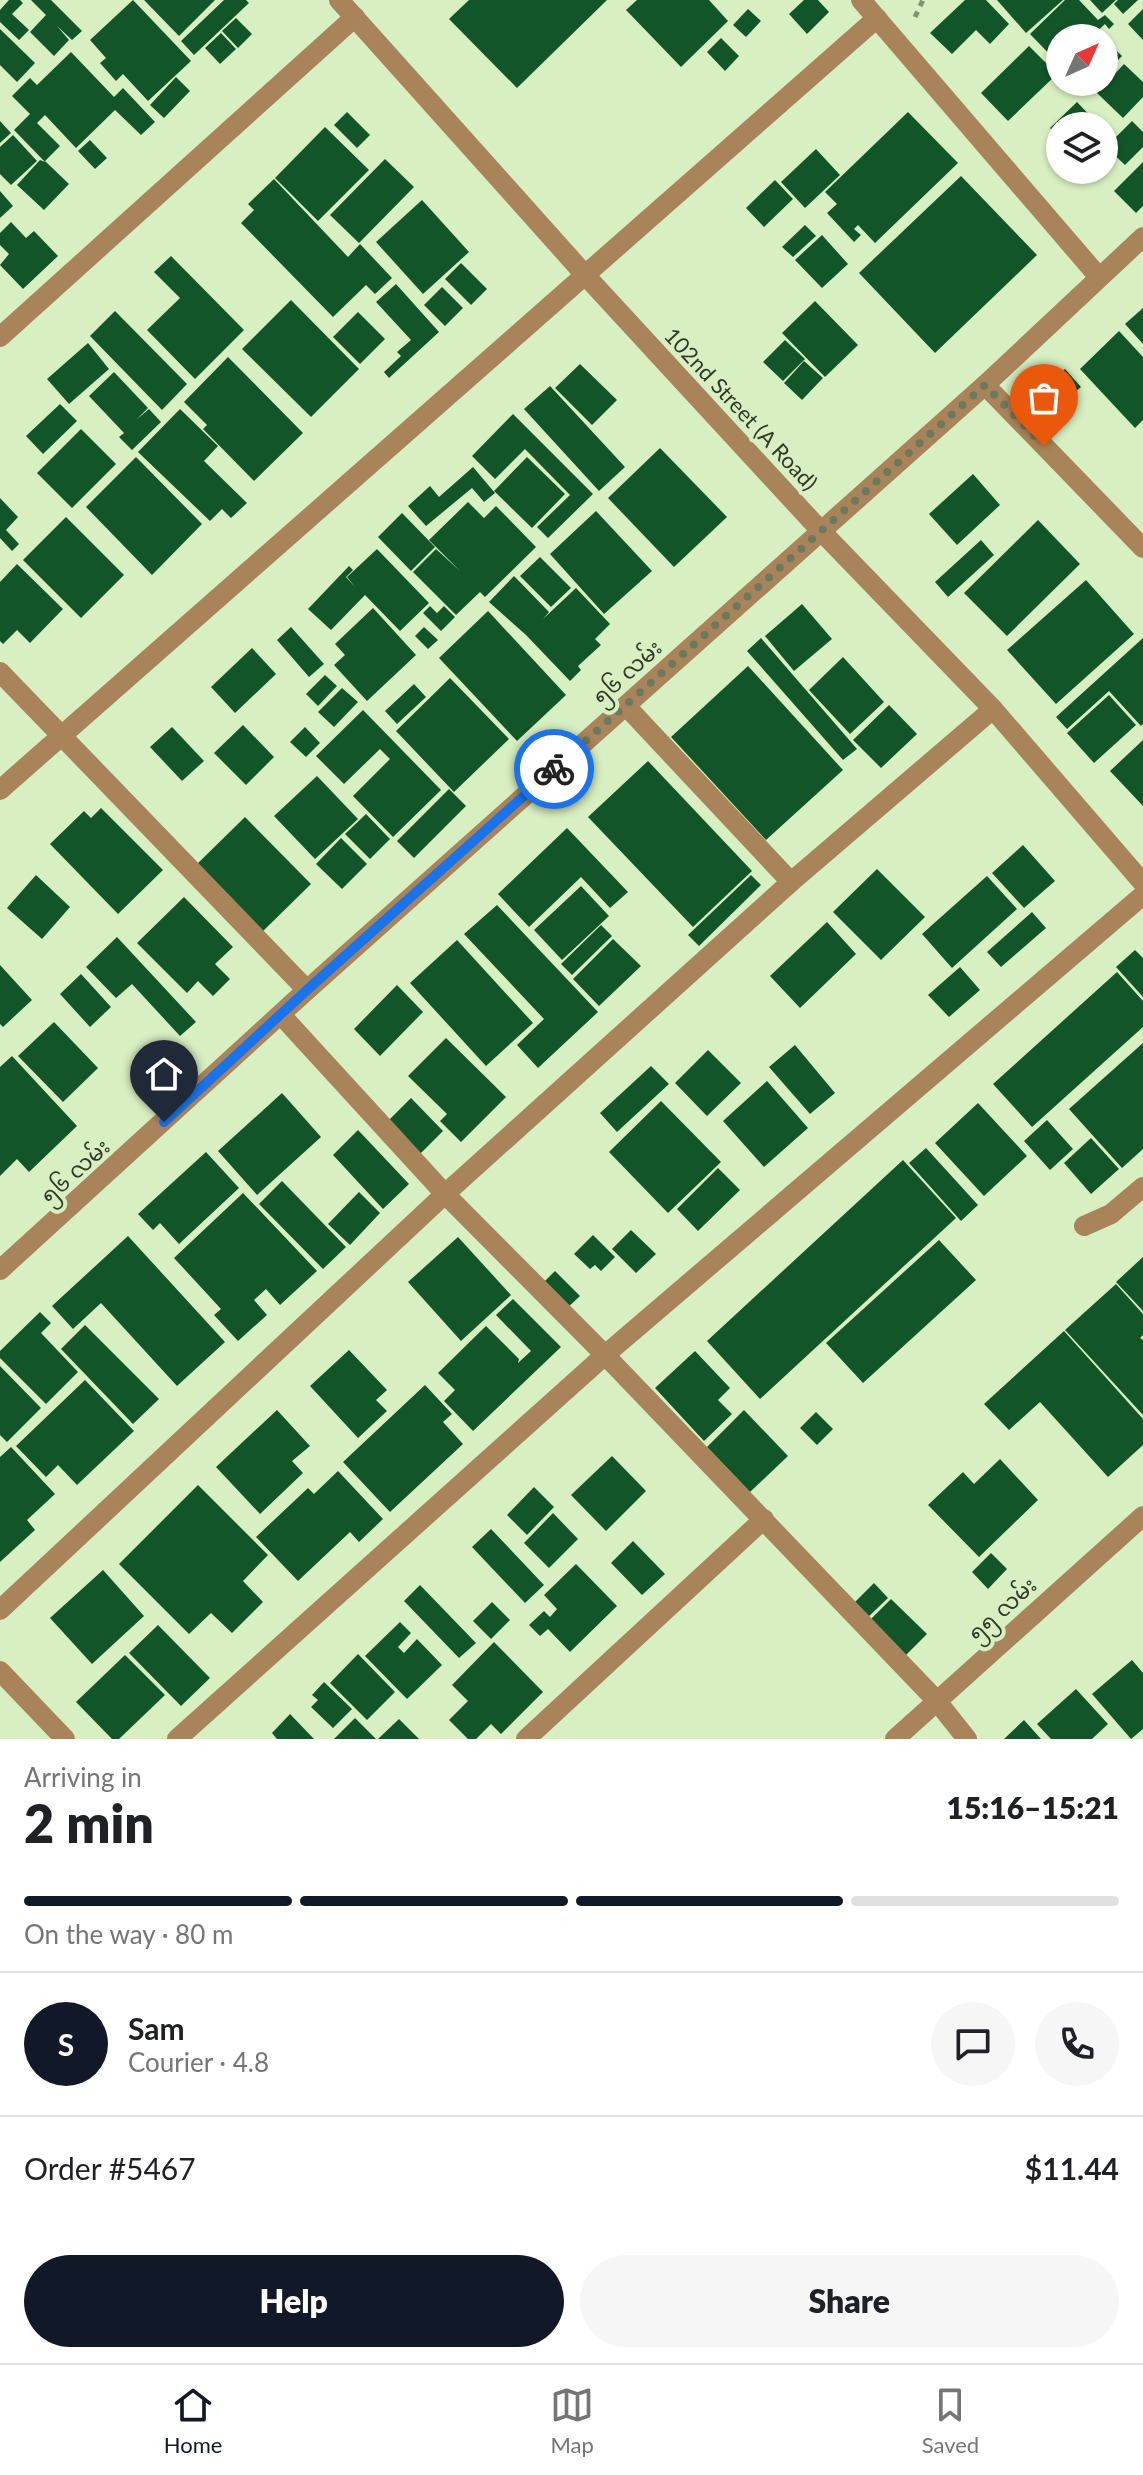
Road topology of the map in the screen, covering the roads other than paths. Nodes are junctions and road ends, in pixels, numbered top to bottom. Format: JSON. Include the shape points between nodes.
{"nodes":[{"id":1,"x":339,"y":0,"type":"edge"},
{"id":2,"x":861,"y":0,"type":"edge"},
{"id":3,"x":355,"y":17,"type":"junction"},
{"id":4,"x":877,"y":18,"type":"junction"},
{"id":5,"x":1143,"y":237,"type":"edge"},
{"id":6,"x":586,"y":276,"type":"junction"},
{"id":7,"x":1098,"y":276,"type":"junction"},
{"id":8,"x":0,"y":337,"type":"edge"},
{"id":9,"x":985,"y":385,"type":"junction"},
{"id":10,"x":821,"y":531,"type":"junction"},
{"id":11,"x":1143,"y":548,"type":"edge"},
{"id":12,"x":0,"y":672,"type":"edge"},
{"id":13,"x":626,"y":706,"type":"junction"},
{"id":14,"x":993,"y":709,"type":"junction"},
{"id":15,"x":61,"y":736,"type":"junction"},
{"id":16,"x":0,"y":790,"type":"edge"},
{"id":17,"x":791,"y":882,"type":"junction"},
{"id":18,"x":1143,"y":883,"type":"edge"},
{"id":19,"x":1143,"y":895,"type":"edge"},
{"id":20,"x":307,"y":990,"type":"junction"},
{"id":21,"x":282,"y":1016,"type":"junction"},
{"id":22,"x":1143,"y":1187,"type":"edge"},
{"id":23,"x":445,"y":1194,"type":"junction"},
{"id":24,"x":1084,"y":1226,"type":"dead end"},
{"id":25,"x":0,"y":1270,"type":"edge"},
{"id":26,"x":605,"y":1355,"type":"junction"},
{"id":27,"x":1143,"y":1516,"type":"edge"},
{"id":28,"x":764,"y":1519,"type":"junction"},
{"id":29,"x":0,"y":1610,"type":"edge"},
{"id":30,"x":0,"y":1671,"type":"edge"},
{"id":31,"x":936,"y":1700,"type":"junction"},
{"id":32,"x":65,"y":1739,"type":"edge"},
{"id":33,"x":177,"y":1739,"type":"edge"},
{"id":34,"x":526,"y":1739,"type":"edge"},
{"id":35,"x":895,"y":1739,"type":"edge"},
{"id":36,"x":967,"y":1739,"type":"edge"}],
"edges":[{"from":1,"to":3,"type":"street","name":"102nd Street (A Road)"},
{"from":2,"to":4,"type":"street"},
{"from":3,"to":6,"type":"street","name":"102nd Street (A Road)"},
{"from":3,"to":8,"type":"street"},
{"from":4,"to":6,"type":"street"},
{"from":4,"to":7,"type":"street"},
{"from":5,"to":7,"type":"street","name":"၅၆ လမ်း"},
{"from":6,"to":10,"type":"street","name":"102nd Street (A Road)"},
{"from":6,"to":15,"type":"street"},
{"from":7,"to":9,"type":"street","name":"၅၆ လမ်း"},
{"from":9,"to":10,"type":"street","name":"၅၆ လမ်း"},
{"from":9,"to":11,"type":"street"},
{"from":10,"to":13,"type":"street","name":"၅၆ လမ်း"},
{"from":10,"to":14,"type":"street","name":"102nd Street (A Road)"},
{"from":12,"to":15,"type":"street"},
{"from":13,"to":17,"type":"street"},
{"from":13,"to":20,"type":"street","name":"၅၆ လမ်း"},
{"from":14,"to":17,"type":"street"},
{"from":14,"to":18,"type":"street","name":"102nd Street (A Road)"},
{"from":15,"to":16,"type":"street"},
{"from":15,"to":20,"type":"street"},
{"from":17,"to":23,"type":"street"},
{"from":19,"to":26,"type":"street"},
{"from":20,"to":21,"type":"street","name":"၅၆ လမ်း"},
{"from":21,"to":23,"type":"street"},
{"from":21,"to":25,"type":"street","name":"၅၆ လမ်း"},
{"from":22,"to":24,"type":"street","via":[[1111,1214]]},
{"from":23,"to":26,"type":"street"},
{"from":23,"to":29,"type":"street"},
{"from":26,"to":28,"type":"street"},
{"from":26,"to":33,"type":"street"},
{"from":27,"to":31,"type":"street","name":"၅၅ လမ်း"},
{"from":28,"to":31,"type":"street"},
{"from":28,"to":34,"type":"street"},
{"from":30,"to":32,"type":"street"},
{"from":31,"to":35,"type":"street","name":"၅၅ လမ်း"},
{"from":31,"to":36,"type":"street"}]}
